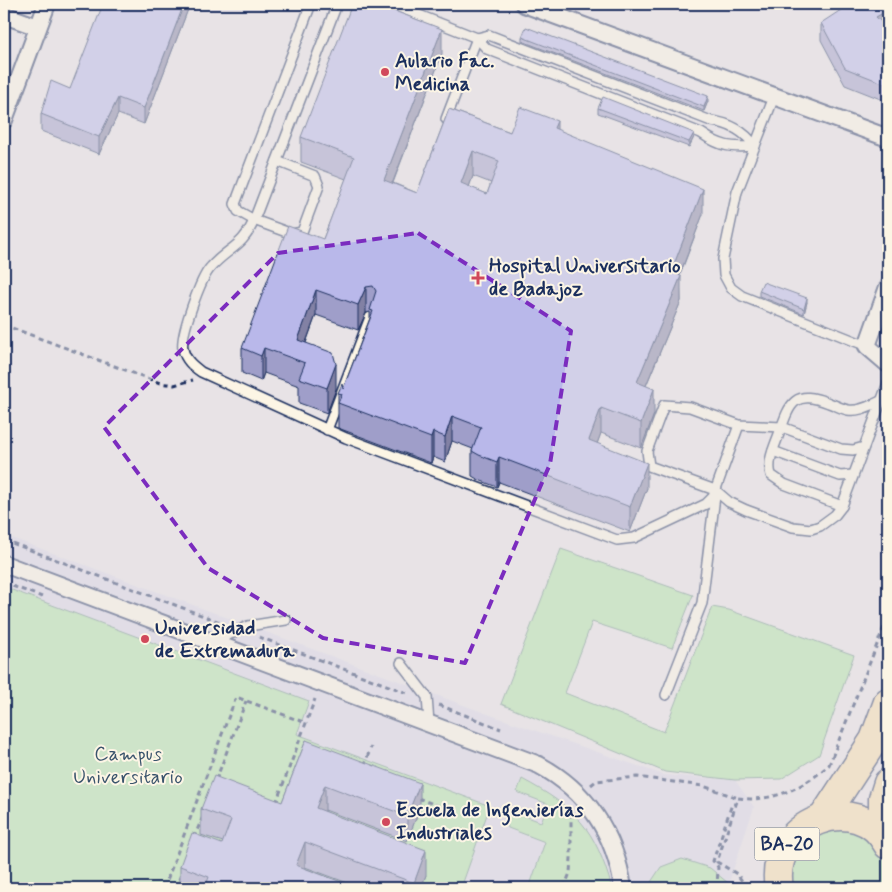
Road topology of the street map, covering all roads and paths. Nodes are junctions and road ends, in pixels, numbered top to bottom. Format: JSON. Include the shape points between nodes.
{"nodes":[{"id":1,"x":47,"y":4,"type":"edge"},
{"id":2,"x":311,"y":4,"type":"edge"},
{"id":3,"x":337,"y":4,"type":"edge"},
{"id":4,"x":392,"y":4,"type":"edge"},
{"id":5,"x":524,"y":4,"type":"edge"},
{"id":6,"x":4,"y":15,"type":"edge"},
{"id":7,"x":38,"y":27,"type":"junction"},
{"id":8,"x":477,"y":38,"type":"junction"},
{"id":9,"x":774,"y":97,"type":"junction"},
{"id":10,"x":4,"y":120,"type":"edge"},
{"id":11,"x":442,"y":128,"type":"edge"},
{"id":12,"x":888,"y":138,"type":"edge"},
{"id":13,"x":755,"y":146,"type":"junction"},
{"id":14,"x":276,"y":161,"type":"junction"},
{"id":15,"x":254,"y":220,"type":"junction"},
{"id":16,"x":888,"y":287,"type":"edge"},
{"id":17,"x":370,"y":317,"type":"edge"},
{"id":18,"x":4,"y":325,"type":"edge"},
{"id":19,"x":867,"y":346,"type":"junction"},
{"id":20,"x":888,"y":364,"type":"edge"},
{"id":21,"x":197,"y":381,"type":"dead end"},
{"id":22,"x":888,"y":383,"type":"edge"},
{"id":23,"x":881,"y":401,"type":"junction"},
{"id":24,"x":739,"y":425,"type":"junction"},
{"id":25,"x":782,"y":427,"type":"junction"},
{"id":26,"x":327,"y":430,"type":"junction"},
{"id":27,"x":864,"y":447,"type":"junction"},
{"id":28,"x":773,"y":451,"type":"junction"},
{"id":29,"x":853,"y":475,"type":"junction"},
{"id":30,"x":715,"y":490,"type":"junction"},
{"id":31,"x":842,"y":506,"type":"junction"},
{"id":32,"x":4,"y":564,"type":"edge"},
{"id":33,"x":888,"y":617,"type":"edge"},
{"id":34,"x":286,"y":620,"type":"dead end"},
{"id":35,"x":213,"y":642,"type":"junction"},
{"id":36,"x":401,"y":664,"type":"dead end"},
{"id":37,"x":666,"y":695,"type":"dead end"},
{"id":38,"x":315,"y":699,"type":"dead end"},
{"id":39,"x":246,"y":701,"type":"junction"},
{"id":40,"x":888,"y":702,"type":"edge"},
{"id":41,"x":428,"y":722,"type":"junction"},
{"id":42,"x":306,"y":723,"type":"junction"},
{"id":43,"x":372,"y":747,"type":"dead end"},
{"id":44,"x":295,"y":751,"type":"junction"},
{"id":45,"x":304,"y":755,"type":"edge"},
{"id":46,"x":363,"y":769,"type":"edge"},
{"id":47,"x":216,"y":781,"type":"edge"},
{"id":48,"x":888,"y":783,"type":"edge"},
{"id":49,"x":580,"y":794,"type":"junction"},
{"id":50,"x":412,"y":796,"type":"edge"},
{"id":51,"x":738,"y":798,"type":"junction"},
{"id":52,"x":736,"y":804,"type":"junction"},
{"id":53,"x":275,"y":806,"type":"edge"},
{"id":54,"x":438,"y":806,"type":"dead end"},
{"id":55,"x":206,"y":808,"type":"edge"},
{"id":56,"x":823,"y":818,"type":"junction"},
{"id":57,"x":886,"y":841,"type":"edge"},
{"id":58,"x":192,"y":844,"type":"edge"},
{"id":59,"x":182,"y":870,"type":"edge"},
{"id":60,"x":164,"y":888,"type":"edge"},
{"id":61,"x":176,"y":888,"type":"edge"},
{"id":62,"x":564,"y":888,"type":"edge"},
{"id":63,"x":623,"y":888,"type":"edge"},
{"id":64,"x":717,"y":888,"type":"edge"},
{"id":65,"x":747,"y":888,"type":"edge"},
{"id":66,"x":778,"y":888,"type":"edge"}],
"edges":[{"from":1,"to":7,"type":"street"},
{"from":2,"to":15,"type":"lane","via":[[235,204],[238,211]]},
{"from":3,"to":14,"type":"lane"},
{"from":4,"to":8,"type":"lane"},
{"from":5,"to":9,"type":"street"},
{"from":6,"to":7,"type":"street"},
{"from":7,"to":10,"type":"street"},
{"from":8,"to":11,"type":"lane"},
{"from":8,"to":13,"type":"lane","via":[[487,49],[701,133],[722,145],[735,148]]},
{"from":8,"to":13,"type":"lane","via":[[489,34],[730,126],[747,136]]},
{"from":9,"to":12,"type":"street"},
{"from":9,"to":13,"type":"lane"},
{"from":13,"to":19,"type":"lane","via":[[737,192],[723,259],[724,275],[731,288],[758,303]]},
{"from":14,"to":15,"type":"lane"},
{"from":14,"to":15,"type":"lane","via":[[315,176],[319,186],[302,232],[292,234]]},
{"from":15,"to":26,"type":"lane","via":[[248,235],[209,268],[182,338],[187,362],[201,372]]},
{"from":16,"to":19,"type":"street"},
{"from":17,"to":26,"type":"lane"},
{"from":18,"to":21,"type":"path","via":[[160,383],[174,385]]},
{"from":19,"to":20,"type":"street"},
{"from":22,"to":23,"type":"lane"},
{"from":23,"to":25,"type":"lane","via":[[862,409],[848,410],[812,396],[801,397],[791,404]]},
{"from":23,"to":27,"type":"lane"},
{"from":24,"to":25,"type":"lane"},
{"from":24,"to":30,"type":"lane"},
{"from":24,"to":30,"type":"lane","via":[[690,407],[664,405],[647,451],[649,466]]},
{"from":25,"to":27,"type":"lane","via":[[841,449]]},
{"from":25,"to":28,"type":"lane"},
{"from":26,"to":30,"type":"lane","via":[[617,540],[634,538],[692,512],[714,497]]},
{"from":27,"to":29,"type":"lane"},
{"from":28,"to":29,"type":"lane","via":[[840,476]]},
{"from":28,"to":31,"type":"lane","via":[[768,466],[776,481]]},
{"from":29,"to":31,"type":"lane"},
{"from":30,"to":31,"type":"lane","via":[[746,510],[780,524],[802,528],[811,529],[828,522]]},
{"from":30,"to":37,"type":"lane","via":[[702,603]]},
{"from":32,"to":35,"type":"street"},
{"from":33,"to":51,"type":"path","via":[[829,765],[816,777],[776,796],[753,800]]},
{"from":34,"to":35,"type":"lane","via":[[248,626]]},
{"from":35,"to":41,"type":"street"},
{"from":36,"to":41,"type":"lane","via":[[427,697]]},
{"from":38,"to":42,"type":"path"},
{"from":39,"to":42,"type":"path"},
{"from":39,"to":47,"type":"path"},
{"from":39,"to":60,"type":"path","via":[[236,697]]},
{"from":40,"to":56,"type":"highway","number":"BA-20","via":[[874,740]]},
{"from":41,"to":49,"type":"street","via":[[539,765]]},
{"from":42,"to":44,"type":"path"},
{"from":43,"to":46,"type":"path"},
{"from":44,"to":45,"type":"path"},
{"from":44,"to":53,"type":"path"},
{"from":48,"to":57,"type":"highway","number":"BA-20","via":[[883,799]]},
{"from":49,"to":51,"type":"path","via":[[596,781],[637,777],[703,786]]},
{"from":49,"to":62,"type":"path","via":[[570,814],[570,866]]},
{"from":49,"to":63,"type":"street","via":[[609,838]]},
{"from":50,"to":54,"type":"path"},
{"from":51,"to":52,"type":"path"},
{"from":52,"to":64,"type":"path","via":[[732,804],[713,861],[718,868]]},
{"from":52,"to":65,"type":"path","via":[[717,862],[737,874]]},
{"from":55,"to":58,"type":"path"},
{"from":56,"to":57,"type":"highway","number":"BA-20","via":[[854,818]]},
{"from":56,"to":66,"type":"highway","number":"BA-20","via":[[809,823],[789,840],[777,871]]},
{"from":59,"to":61,"type":"path"}]}
